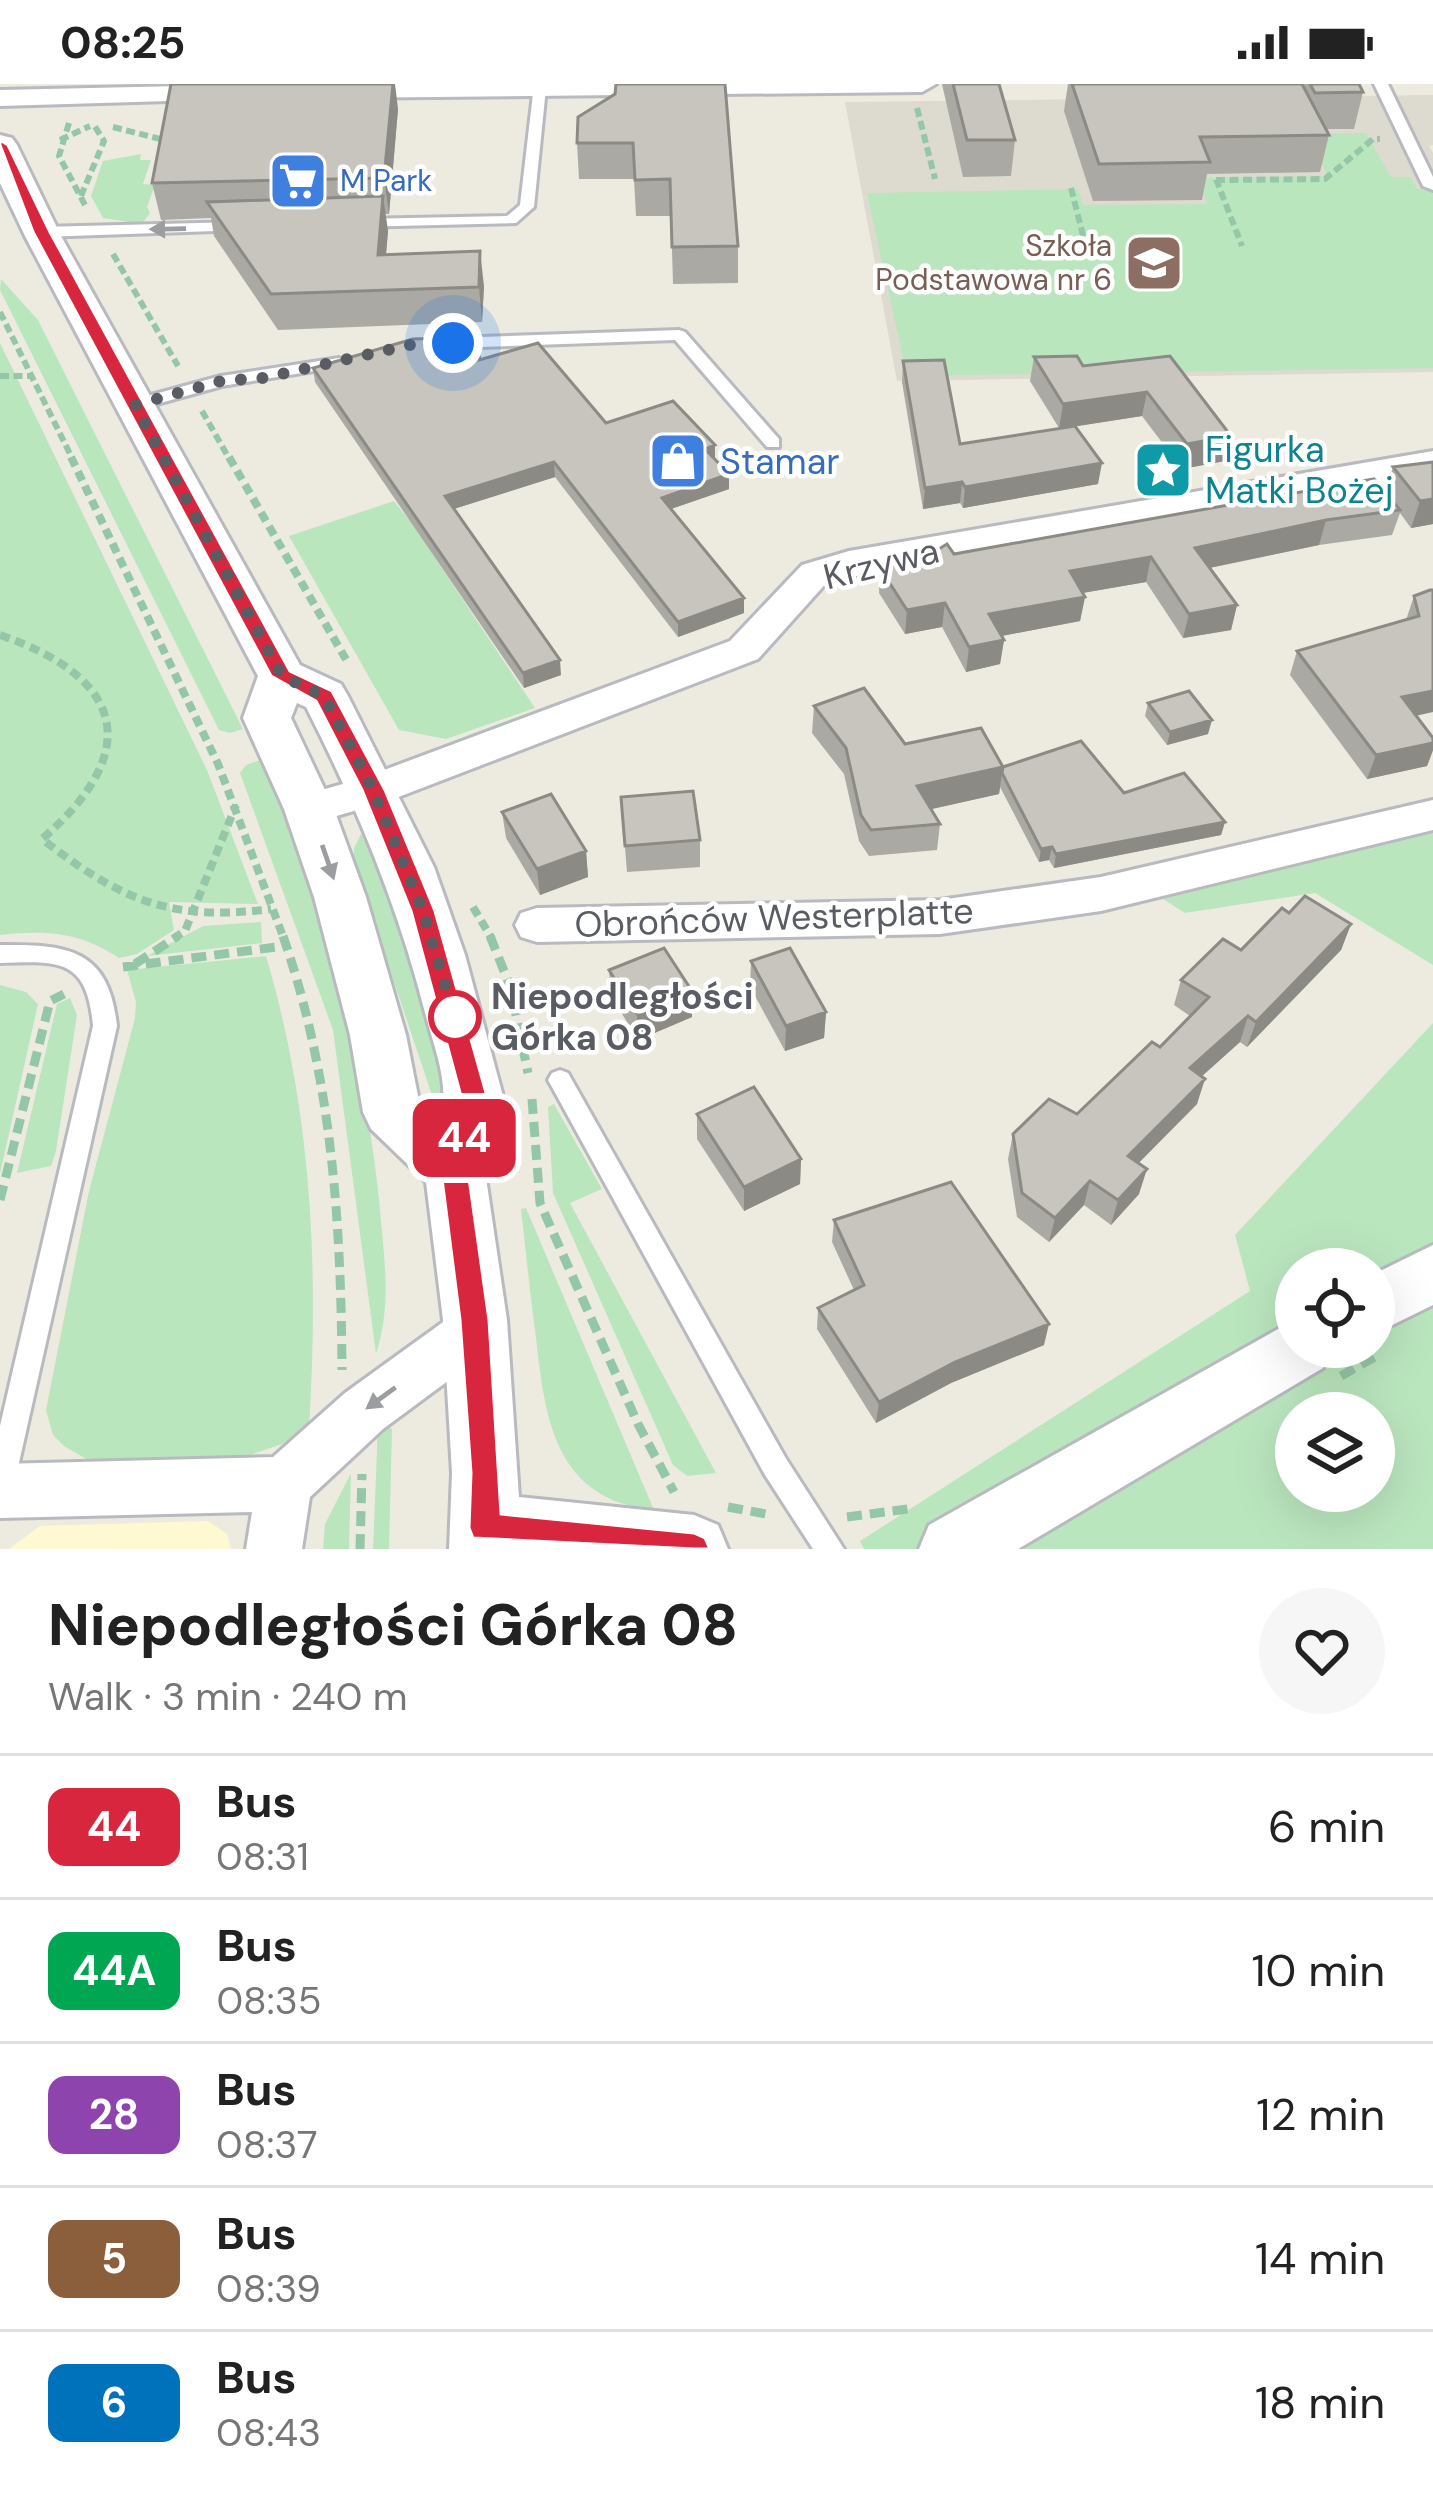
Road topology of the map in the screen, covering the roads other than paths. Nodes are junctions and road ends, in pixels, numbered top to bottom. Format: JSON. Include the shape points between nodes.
{"nodes":[{"id":1,"x":1381,"y":84,"type":"edge"},
{"id":2,"x":590,"y":86,"type":"edge"},
{"id":3,"x":401,"y":87,"type":"edge"},
{"id":4,"x":538,"y":88,"type":"junction"},
{"id":5,"x":140,"y":89,"type":"edge"},
{"id":6,"x":918,"y":90,"type":"edge"},
{"id":7,"x":305,"y":92,"type":"edge"},
{"id":8,"x":257,"y":93,"type":"edge"},
{"id":9,"x":0,"y":98,"type":"edge"},
{"id":10,"x":0,"y":145,"type":"edge"},
{"id":11,"x":1430,"y":186,"type":"edge"},
{"id":12,"x":336,"y":225,"type":"edge"},
{"id":13,"x":266,"y":226,"type":"edge"},
{"id":14,"x":41,"y":232,"type":"junction"},
{"id":15,"x":436,"y":343,"type":"edge"},
{"id":16,"x":354,"y":360,"type":"edge"},
{"id":17,"x":135,"y":405,"type":"junction"},
{"id":18,"x":773,"y":443,"type":"dead end"},
{"id":19,"x":1433,"y":462,"type":"edge"},
{"id":20,"x":282,"y":676,"type":"junction"},
{"id":21,"x":373,"y":790,"type":"junction"},
{"id":22,"x":309,"y":809,"type":"junction"},
{"id":23,"x":1433,"y":814,"type":"edge"},
{"id":24,"x":537,"y":925,"type":"dead end"},
{"id":25,"x":0,"y":954,"type":"edge"},
{"id":26,"x":560,"y":1080,"type":"dead end"},
{"id":27,"x":455,"y":1171,"type":"junction"},
{"id":28,"x":1433,"y":1273,"type":"edge"},
{"id":29,"x":1395,"y":1294,"type":"edge"},
{"id":30,"x":476,"y":1329,"type":"junction"},
{"id":31,"x":1275,"y":1359,"type":"edge"},
{"id":32,"x":284,"y":1484,"type":"junction"},
{"id":33,"x":0,"y":1488,"type":"edge"},
{"id":34,"x":696,"y":1516,"type":"edge"},
{"id":35,"x":940,"y":1526,"type":"edge"},
{"id":36,"x":484,"y":1538,"type":"edge"},
{"id":37,"x":274,"y":1549,"type":"edge"},
{"id":38,"x":830,"y":1549,"type":"edge"}],
"edges":[{"from":1,"to":11,"type":"lane"},
{"from":2,"to":4,"type":"street"},
{"from":2,"to":6,"type":"street"},
{"from":3,"to":4,"type":"street"},
{"from":3,"to":7,"type":"street"},
{"from":4,"to":12,"type":"lane","via":[[527,207],[511,220]]},
{"from":5,"to":8,"type":"street"},
{"from":5,"to":9,"type":"street"},
{"from":10,"to":14,"type":"street"},
{"from":13,"to":14,"type":"lane","one_way":true},
{"from":14,"to":17,"type":"street"},
{"from":15,"to":18,"type":"lane","via":[[679,335]]},
{"from":16,"to":17,"type":"lane"},
{"from":17,"to":20,"type":"street"},
{"from":19,"to":21,"type":"street","name":"Krzywa","via":[[815,573],[744,650]]},
{"from":20,"to":21,"type":"street","via":[[324,696]]},
{"from":20,"to":22,"type":"street","via":[[267,718]]},
{"from":21,"to":22,"type":"street","name":"Krzywa"},
{"from":21,"to":27,"type":"street","via":[[438,955],[475,1100]]},
{"from":22,"to":27,"type":"street","one_way":true,"via":[[360,962],[392,1112]]},
{"from":23,"to":24,"type":"street","name":"Obrońców Westerplatte","via":[[1101,894],[940,917]]},
{"from":25,"to":33,"type":"lane","via":[[53,955],[85,966],[104,994],[105,1026]]},
{"from":26,"to":38,"type":"lane","via":[[775,1466]]},
{"from":27,"to":30,"type":"street"},
{"from":28,"to":29,"type":"street"},
{"from":30,"to":32,"type":"street","one_way":true,"via":[[364,1411]]},
{"from":30,"to":36,"type":"street"},
{"from":31,"to":35,"type":"street"},
{"from":32,"to":33,"type":"street"},
{"from":32,"to":37,"type":"street"},
{"from":34,"to":36,"type":"street"}]}
